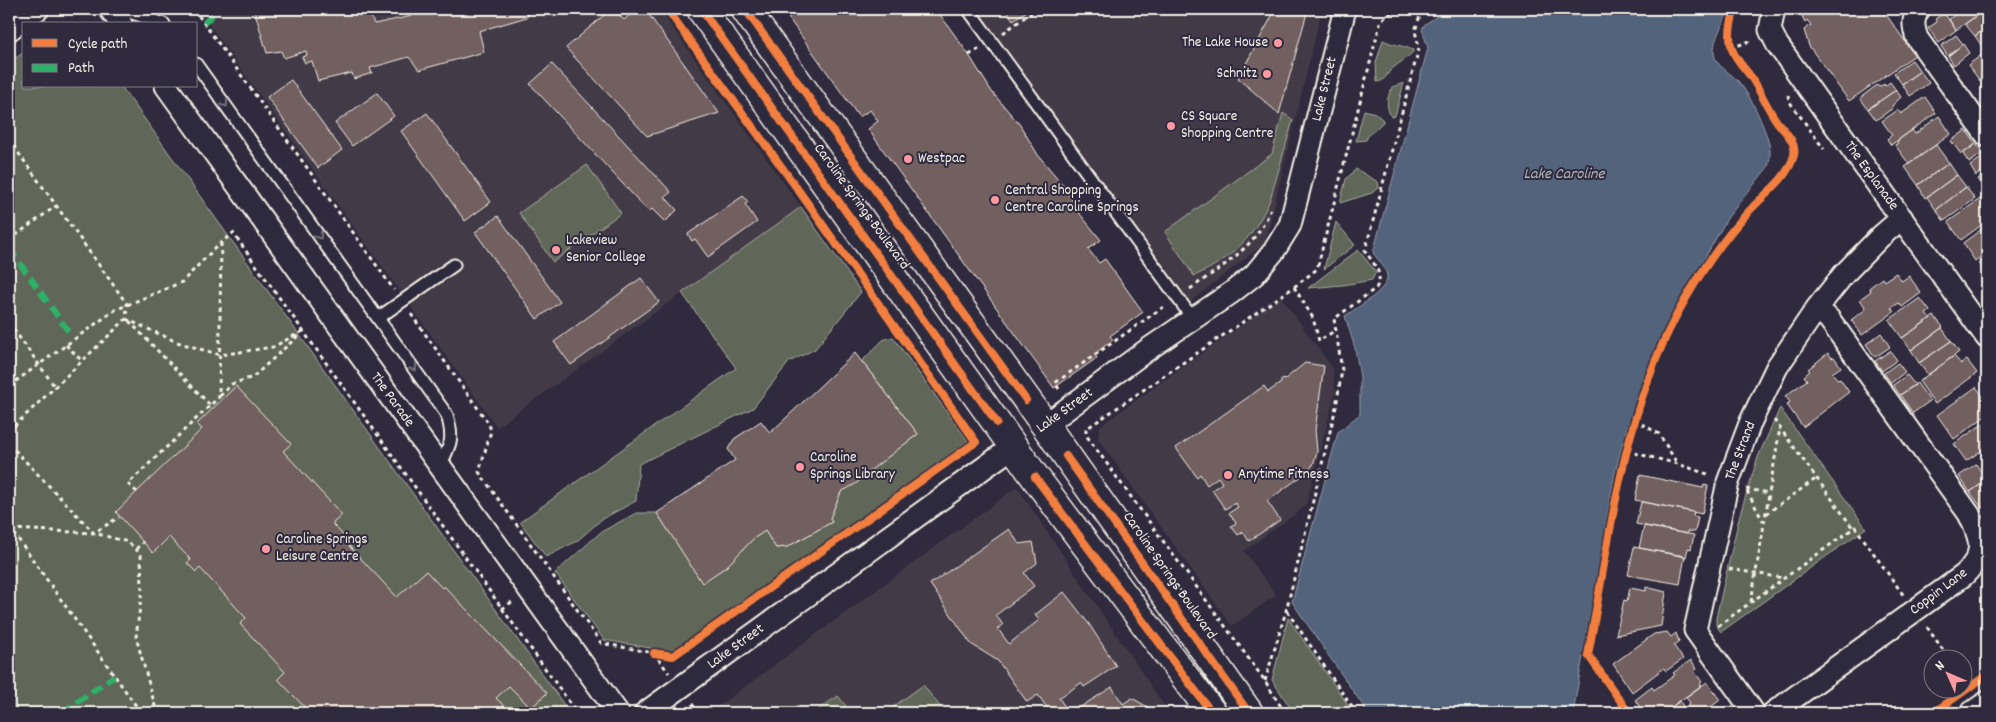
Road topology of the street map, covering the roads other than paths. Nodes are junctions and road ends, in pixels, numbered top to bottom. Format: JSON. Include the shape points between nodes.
{"nodes":[{"id":1,"x":38,"y":9,"type":"edge"},
{"id":2,"x":110,"y":9,"type":"edge"},
{"id":3,"x":121,"y":9,"type":"edge"},
{"id":4,"x":701,"y":9,"type":"edge"},
{"id":5,"x":745,"y":9,"type":"edge"},
{"id":6,"x":968,"y":9,"type":"edge"},
{"id":7,"x":1345,"y":9,"type":"edge"},
{"id":8,"x":1774,"y":9,"type":"edge"},
{"id":9,"x":1919,"y":9,"type":"edge"},
{"id":10,"x":120,"y":22,"type":"edge"},
{"id":11,"x":158,"y":22,"type":"edge"},
{"id":12,"x":9,"y":30,"type":"edge"},
{"id":13,"x":198,"y":67,"type":"edge"},
{"id":14,"x":167,"y":88,"type":"edge"},
{"id":15,"x":1987,"y":136,"type":"edge"},
{"id":16,"x":1902,"y":218,"type":"junction"},
{"id":17,"x":454,"y":265,"type":"dead end"},
{"id":18,"x":1817,"y":308,"type":"junction"},
{"id":19,"x":378,"y":318,"type":"junction"},
{"id":20,"x":1193,"y":319,"type":"junction"},
{"id":21,"x":1987,"y":336,"type":"edge"},
{"id":22,"x":1045,"y":425,"type":"junction"},
{"id":23,"x":1014,"y":446,"type":"junction"},
{"id":24,"x":440,"y":466,"type":"junction"},
{"id":25,"x":1987,"y":702,"type":"edge"},
{"id":26,"x":618,"y":713,"type":"edge"},
{"id":27,"x":645,"y":713,"type":"edge"},
{"id":28,"x":1212,"y":713,"type":"edge"},
{"id":29,"x":1249,"y":713,"type":"edge"},
{"id":30,"x":1754,"y":713,"type":"edge"},
{"id":31,"x":1773,"y":713,"type":"edge"},
{"id":32,"x":1971,"y":713,"type":"edge"}],
"edges":[{"from":1,"to":12,"type":"street"},
{"from":2,"to":10,"type":"street"},
{"from":3,"to":11,"type":"lane"},
{"from":4,"to":23,"type":"main road","name":"Caroline Springs Boulevard"},
{"from":5,"to":22,"type":"main road","name":"Caroline Springs Boulevard"},
{"from":6,"to":20,"type":"lane"},
{"from":7,"to":20,"type":"street","name":"Lake Street","via":[[1290,225],[1254,274]]},
{"from":8,"to":16,"type":"street","name":"The Esplanade","via":[[1770,30],[1777,44]]},
{"from":9,"to":15,"type":"street","via":[[1914,16],[1917,38]]},
{"from":13,"to":19,"type":"lane","one_way":true},
{"from":14,"to":24,"type":"street","name":"The Parade"},
{"from":16,"to":18,"type":"street","name":"The Strand","via":[[1844,274]]},
{"from":16,"to":21,"type":"street","name":"The Esplanade"},
{"from":17,"to":19,"type":"lane"},
{"from":18,"to":30,"type":"street","name":"The Strand","via":[[1777,367],[1751,421],[1728,482],[1695,630]]},
{"from":18,"to":31,"type":"street","name":"Coppin Lane","via":[[1829,320],[1969,514],[1980,550],[1975,564],[1964,575]]},
{"from":19,"to":24,"type":"lane","one_way":true,"via":[[447,415],[452,431]]},
{"from":20,"to":22,"type":"street","name":"Lake Street"},
{"from":22,"to":23,"type":"main road","name":"Lake Street"},
{"from":22,"to":29,"type":"main road","name":"Caroline Springs Boulevard"},
{"from":23,"to":27,"type":"street","name":"Lake Street"},
{"from":23,"to":28,"type":"main road","name":"Caroline Springs Boulevard"},
{"from":24,"to":26,"type":"street","name":"The Parade"},
{"from":25,"to":32,"type":"street"}]}
